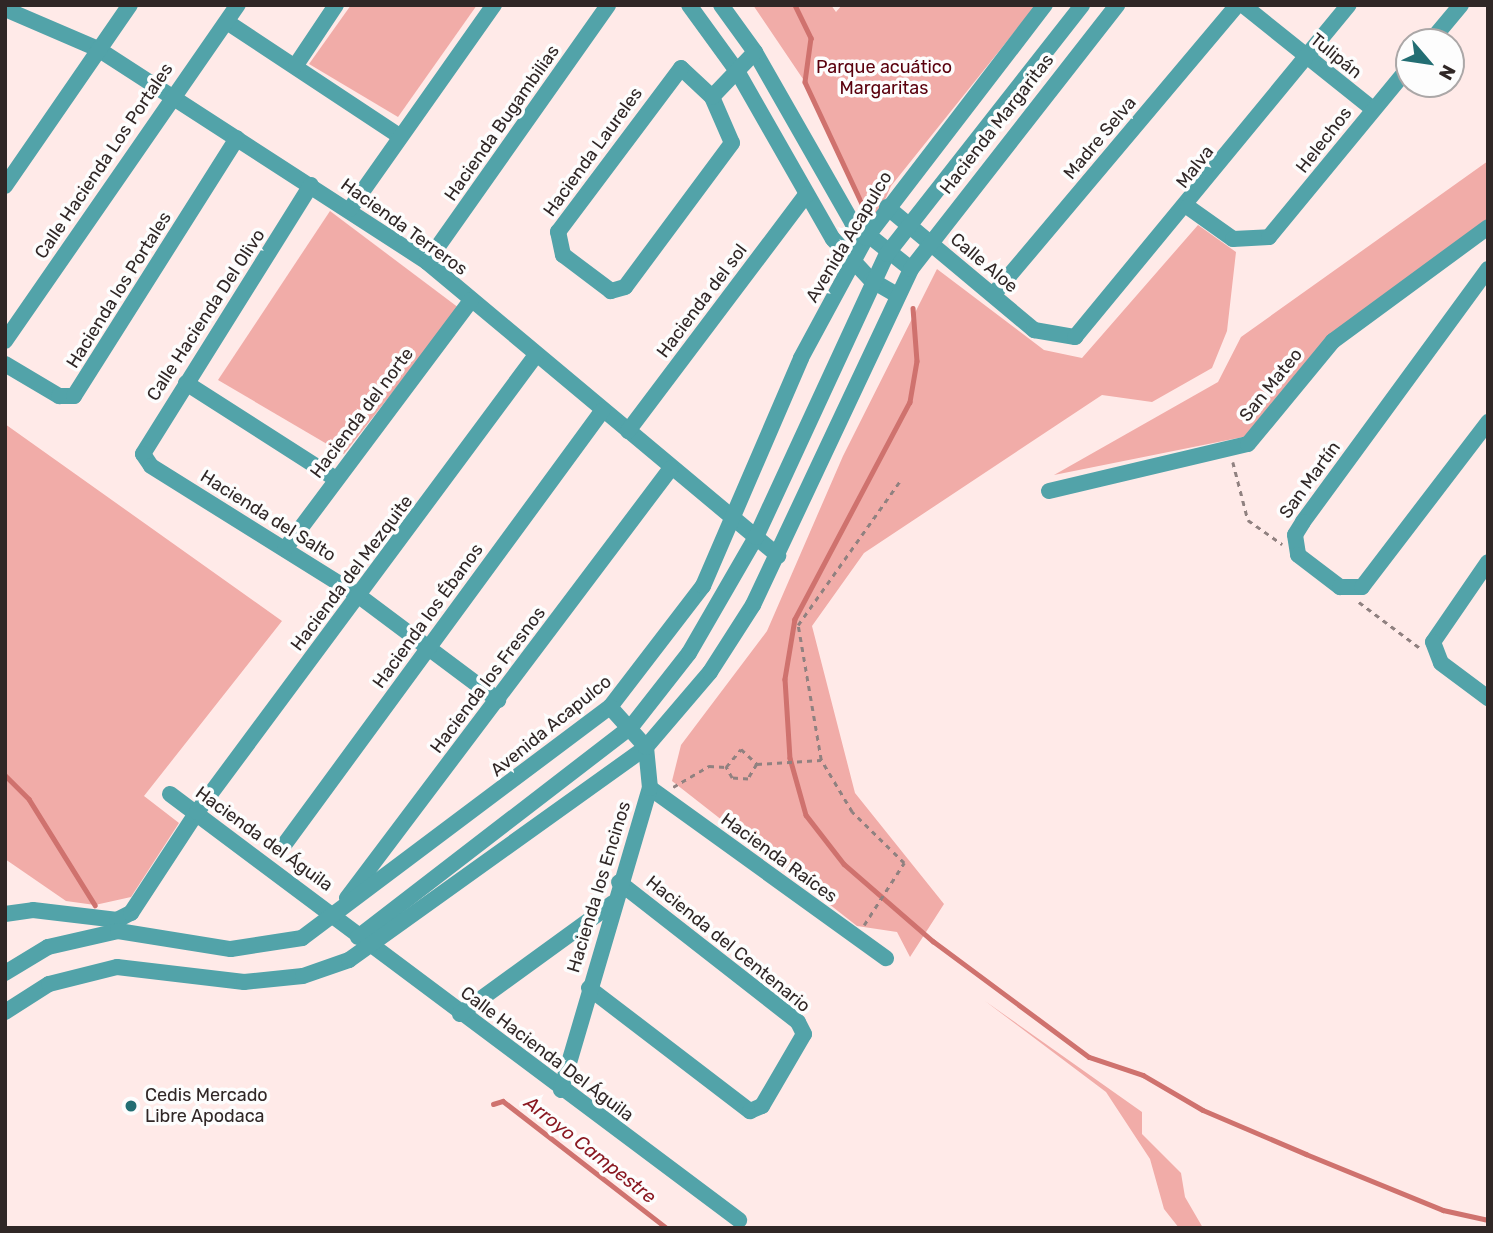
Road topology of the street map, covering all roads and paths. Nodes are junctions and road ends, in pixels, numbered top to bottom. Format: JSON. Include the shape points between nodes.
{"nodes":[{"id":1,"x":130,"y":5,"type":"edge"},
{"id":2,"x":238,"y":5,"type":"edge"},
{"id":3,"x":336,"y":5,"type":"edge"},
{"id":4,"x":494,"y":5,"type":"edge"},
{"id":5,"x":608,"y":5,"type":"edge"},
{"id":6,"x":689,"y":5,"type":"edge"},
{"id":7,"x":721,"y":5,"type":"edge"},
{"id":8,"x":1045,"y":5,"type":"edge"},
{"id":9,"x":1082,"y":5,"type":"edge"},
{"id":10,"x":1117,"y":5,"type":"edge"},
{"id":11,"x":1237,"y":5,"type":"edge"},
{"id":12,"x":1243,"y":5,"type":"edge"},
{"id":13,"x":1349,"y":5,"type":"edge"},
{"id":14,"x":1461,"y":5,"type":"edge"},
{"id":15,"x":6,"y":10,"type":"edge"},
{"id":16,"x":227,"y":22,"type":"junction"},
{"id":17,"x":1442,"y":28,"type":"edge"},
{"id":18,"x":98,"y":48,"type":"junction"},
{"id":19,"x":755,"y":52,"type":"junction"},
{"id":20,"x":1307,"y":57,"type":"junction"},
{"id":21,"x":296,"y":65,"type":"junction"},
{"id":22,"x":737,"y":71,"type":"junction"},
{"id":23,"x":1395,"y":83,"type":"edge"},
{"id":24,"x":172,"y":94,"type":"junction"},
{"id":25,"x":712,"y":97,"type":"junction"},
{"id":26,"x":1373,"y":109,"type":"junction"},
{"id":27,"x":398,"y":136,"type":"junction"},
{"id":28,"x":237,"y":138,"type":"junction"},
{"id":29,"x":311,"y":185,"type":"junction"},
{"id":30,"x":5,"y":186,"type":"edge"},
{"id":31,"x":806,"y":195,"type":"junction"},
{"id":32,"x":887,"y":207,"type":"junction"},
{"id":33,"x":1188,"y":207,"type":"junction"},
{"id":34,"x":349,"y":209,"type":"junction"},
{"id":35,"x":906,"y":225,"type":"junction"},
{"id":36,"x":1488,"y":227,"type":"edge"},
{"id":37,"x":866,"y":238,"type":"junction"},
{"id":38,"x":929,"y":242,"type":"junction"},
{"id":39,"x":887,"y":254,"type":"junction"},
{"id":40,"x":427,"y":262,"type":"junction"},
{"id":41,"x":852,"y":262,"type":"junction"},
{"id":42,"x":911,"y":269,"type":"junction"},
{"id":43,"x":1488,"y":269,"type":"edge"},
{"id":44,"x":872,"y":280,"type":"junction"},
{"id":45,"x":897,"y":295,"type":"junction"},
{"id":46,"x":993,"y":295,"type":"junction"},
{"id":47,"x":471,"y":300,"type":"junction"},
{"id":48,"x":1062,"y":340,"type":"joint"},
{"id":49,"x":5,"y":341,"type":"edge"},
{"id":50,"x":536,"y":355,"type":"junction"},
{"id":51,"x":5,"y":364,"type":"edge"},
{"id":52,"x":186,"y":383,"type":"junction"},
{"id":53,"x":603,"y":410,"type":"junction"},
{"id":54,"x":1488,"y":422,"type":"edge"},
{"id":55,"x":628,"y":431,"type":"junction"},
{"id":56,"x":1231,"y":452,"type":"junction"},
{"id":57,"x":151,"y":467,"type":"joint"},
{"id":58,"x":671,"y":468,"type":"junction"},
{"id":59,"x":336,"y":479,"type":"junction"},
{"id":60,"x":900,"y":481,"type":"dead end"},
{"id":61,"x":1049,"y":491,"type":"dead end"},
{"id":62,"x":736,"y":519,"type":"junction"},
{"id":63,"x":757,"y":537,"type":"junction"},
{"id":64,"x":1294,"y":545,"type":"junction"},
{"id":65,"x":285,"y":549,"type":"junction"},
{"id":66,"x":778,"y":556,"type":"junction"},
{"id":67,"x":1488,"y":562,"type":"edge"},
{"id":68,"x":1352,"y":590,"type":"junction"},
{"id":69,"x":359,"y":596,"type":"junction"},
{"id":70,"x":428,"y":648,"type":"junction"},
{"id":71,"x":1433,"y":654,"type":"junction"},
{"id":72,"x":1488,"y":698,"type":"edge"},
{"id":73,"x":498,"y":700,"type":"junction"},
{"id":74,"x":610,"y":707,"type":"junction"},
{"id":75,"x":631,"y":727,"type":"junction"},
{"id":76,"x":646,"y":747,"type":"junction"},
{"id":77,"x":821,"y":760,"type":"junction"},
{"id":78,"x":757,"y":764,"type":"junction"},
{"id":79,"x":726,"y":767,"type":"junction"},
{"id":80,"x":650,"y":788,"type":"junction"},
{"id":81,"x":170,"y":794,"type":"dead end"},
{"id":82,"x":663,"y":798,"type":"junction"},
{"id":83,"x":197,"y":813,"type":"junction"},
{"id":84,"x":284,"y":845,"type":"dead end"},
{"id":85,"x":619,"y":882,"type":"junction"},
{"id":86,"x":613,"y":903,"type":"junction"},
{"id":87,"x":335,"y":914,"type":"junction"},
{"id":88,"x":5,"y":916,"type":"edge"},
{"id":89,"x":358,"y":937,"type":"junction"},
{"id":90,"x":856,"y":937,"type":"junction"},
{"id":91,"x":377,"y":944,"type":"junction"},
{"id":92,"x":886,"y":958,"type":"dead end"},
{"id":93,"x":5,"y":973,"type":"edge"},
{"id":94,"x":589,"y":988,"type":"junction"},
{"id":95,"x":5,"y":1012,"type":"edge"},
{"id":96,"x":460,"y":1014,"type":"junction"},
{"id":97,"x":561,"y":1090,"type":"junction"},
{"id":98,"x":739,"y":1220,"type":"dead end"}],
"edges":[{"from":1,"to":18,"type":"street"},
{"from":2,"to":16,"type":"street","name":"Calle Hacienda Los Portales"},
{"from":3,"to":21,"type":"street"},
{"from":4,"to":27,"type":"street"},
{"from":5,"to":40,"type":"street","name":"Hacienda Bugambilias"},
{"from":6,"to":22,"type":"street"},
{"from":7,"to":19,"type":"street"},
{"from":8,"to":32,"type":"street","name":"Avenida Acapulco"},
{"from":9,"to":35,"type":"street","name":"Hacienda Margaritas"},
{"from":10,"to":38,"type":"street","name":"Hacienda Margaritas"},
{"from":11,"to":46,"type":"street","name":"Madre Selva"},
{"from":12,"to":20,"type":"street","name":"Tulipán"},
{"from":13,"to":20,"type":"street","name":"Malva"},
{"from":14,"to":17,"type":"street"},
{"from":15,"to":18,"type":"street","name":"Hacienda Terreros"},
{"from":16,"to":21,"type":"street"},
{"from":16,"to":24,"type":"street","name":"Calle Hacienda Los Portales"},
{"from":18,"to":24,"type":"street","name":"Hacienda Terreros"},
{"from":18,"to":30,"type":"street"},
{"from":19,"to":22,"type":"street"},
{"from":19,"to":37,"type":"street","via":[[842,208]]},
{"from":20,"to":26,"type":"street","name":"Tulipán"},
{"from":20,"to":33,"type":"street","name":"Malva"},
{"from":21,"to":27,"type":"street"},
{"from":22,"to":25,"type":"street"},
{"from":22,"to":31,"type":"street"},
{"from":23,"to":26,"type":"street","name":"Helechos"},
{"from":24,"to":28,"type":"street","name":"Hacienda Terreros"},
{"from":24,"to":49,"type":"street","name":"Calle Hacienda Los Portales"},
{"from":25,"to":25,"type":"street","name":"Hacienda Laureles","via":[[731,147],[625,288],[603,288],[563,255],[558,232],[676,70],[692,72]]},
{"from":26,"to":33,"type":"street","name":"Helechos","via":[[1269,237],[1233,239]]},
{"from":27,"to":34,"type":"street"},
{"from":28,"to":29,"type":"street","name":"Hacienda Terreros"},
{"from":28,"to":51,"type":"street","name":"Hacienda los Portales","via":[[74,396],[59,396]]},
{"from":29,"to":34,"type":"street","name":"Hacienda Terreros"},
{"from":29,"to":52,"type":"street","name":"Calle Hacienda Del Olivo"},
{"from":31,"to":41,"type":"street"},
{"from":31,"to":55,"type":"street","name":"Hacienda del sol"},
{"from":32,"to":35,"type":"street","name":"Calle Aloe"},
{"from":32,"to":37,"type":"street","name":"Avenida Acapulco"},
{"from":33,"to":48,"type":"street","name":"Malva","via":[[1086,330]]},
{"from":34,"to":40,"type":"street","name":"Hacienda Terreros"},
{"from":35,"to":38,"type":"street","name":"Calle Aloe"},
{"from":35,"to":39,"type":"street","name":"Hacienda Margaritas"},
{"from":36,"to":56,"type":"street","name":"San Mateo","via":[[1333,341],[1265,426]]},
{"from":37,"to":39,"type":"street"},
{"from":37,"to":41,"type":"street","name":"Avenida Acapulco"},
{"from":38,"to":42,"type":"street","name":"Hacienda Margaritas"},
{"from":38,"to":46,"type":"street","name":"Calle Aloe"},
{"from":39,"to":42,"type":"street"},
{"from":39,"to":44,"type":"street","name":"Hacienda Margaritas"},
{"from":40,"to":47,"type":"street","name":"Hacienda Terreros"},
{"from":41,"to":44,"type":"street"},
{"from":41,"to":62,"type":"street","name":"Avenida Acapulco","via":[[801,358]]},
{"from":42,"to":45,"type":"street","name":"Hacienda Margaritas"},
{"from":43,"to":64,"type":"street","name":"San Martín","via":[[1303,522]]},
{"from":44,"to":45,"type":"street"},
{"from":44,"to":63,"type":"street"},
{"from":45,"to":66,"type":"street"},
{"from":46,"to":48,"type":"street","name":"Calle Aloe","via":[[1034,330]]},
{"from":47,"to":50,"type":"street","name":"Hacienda Terreros"},
{"from":47,"to":59,"type":"street","name":"Hacienda del norte"},
{"from":50,"to":53,"type":"street","name":"Hacienda Terreros"},
{"from":50,"to":69,"type":"street","name":"Hacienda del Mezquite"},
{"from":52,"to":57,"type":"street","name":"Calle Hacienda Del Olivo","via":[[144,447]]},
{"from":52,"to":59,"type":"street"},
{"from":53,"to":55,"type":"street","name":"Hacienda Terreros"},
{"from":53,"to":70,"type":"street","name":"Hacienda los Ébanos"},
{"from":54,"to":68,"type":"street","via":[[1370,581]]},
{"from":55,"to":58,"type":"street","name":"Hacienda Terreros"},
{"from":56,"to":61,"type":"street","name":"San Mateo"},
{"from":56,"to":64,"type":"path","via":[[1248,520],[1280,544]]},
{"from":57,"to":65,"type":"street","name":"Hacienda del Salto"},
{"from":58,"to":62,"type":"street","name":"Hacienda Terreros"},
{"from":58,"to":73,"type":"street","name":"Hacienda los Fresnos"},
{"from":59,"to":65,"type":"street","name":"Hacienda del norte"},
{"from":60,"to":77,"type":"path","via":[[798,625]]},
{"from":62,"to":63,"type":"street","name":"Hacienda Terreros"},
{"from":62,"to":74,"type":"street","name":"Avenida Acapulco","via":[[677,628]]},
{"from":63,"to":66,"type":"street","name":"Hacienda Terreros"},
{"from":63,"to":75,"type":"street","via":[[689,653]]},
{"from":64,"to":68,"type":"street","name":"San Martín","via":[[1298,555]]},
{"from":65,"to":69,"type":"street","name":"Hacienda del Salto"},
{"from":66,"to":76,"type":"street","via":[[728,646]]},
{"from":67,"to":71,"type":"street","via":[[1440,627]]},
{"from":68,"to":71,"type":"path","via":[[1361,604]]},
{"from":69,"to":70,"type":"street","name":"Hacienda del Salto"},
{"from":69,"to":83,"type":"street","name":"Hacienda del Mezquite"},
{"from":70,"to":73,"type":"street","name":"Hacienda del Salto"},
{"from":70,"to":84,"type":"street","name":"Hacienda los Ébanos"},
{"from":71,"to":72,"type":"street","via":[[1475,694]]},
{"from":73,"to":87,"type":"street","name":"Hacienda los Fresnos"},
{"from":74,"to":75,"type":"street"},
{"from":74,"to":87,"type":"street","name":"Avenida Acapulco"},
{"from":75,"to":76,"type":"street"},
{"from":75,"to":89,"type":"street"},
{"from":76,"to":80,"type":"street","name":"Hacienda los Encinos"},
{"from":76,"to":91,"type":"street"},
{"from":77,"to":78,"type":"path"},
{"from":77,"to":90,"type":"path","via":[[852,811],[904,863],[891,892]]},
{"from":78,"to":79,"type":"path","via":[[741,749]]},
{"from":78,"to":79,"type":"path","via":[[748,779],[732,778]]},
{"from":79,"to":82,"type":"path","via":[[691,773]]},
{"from":80,"to":82,"type":"street","name":"Hacienda Raíces"},
{"from":80,"to":85,"type":"street","name":"Hacienda los Encinos"},
{"from":81,"to":83,"type":"street","name":"Hacienda del Águila"},
{"from":82,"to":90,"type":"street","name":"Hacienda Raíces"},
{"from":83,"to":87,"type":"street","name":"Hacienda del Águila"},
{"from":83,"to":88,"type":"street","name":"Hacienda del Mezquite","via":[[126,917]]},
{"from":85,"to":86,"type":"street","name":"Hacienda los Encinos"},
{"from":85,"to":94,"type":"street","name":"Hacienda del Centenario","via":[[798,1022],[804,1034],[762,1106],[750,1111]]},
{"from":86,"to":94,"type":"street","name":"Hacienda los Encinos"},
{"from":86,"to":96,"type":"street"},
{"from":87,"to":89,"type":"street","name":"Calle Hacienda Del Águila"},
{"from":87,"to":93,"type":"street","name":"Avenida Acapulco","via":[[302,938],[257,950],[141,930],[82,937],[48,947]]},
{"from":89,"to":91,"type":"street","name":"Calle Hacienda Del Águila"},
{"from":90,"to":92,"type":"street","name":"Hacienda Raíces"},
{"from":91,"to":95,"type":"street","via":[[303,976],[269,981],[140,967],[75,974]]},
{"from":91,"to":96,"type":"street","name":"Calle Hacienda Del Águila"},
{"from":94,"to":97,"type":"street","name":"Hacienda los Encinos"},
{"from":96,"to":97,"type":"street","name":"Calle Hacienda Del Águila"},
{"from":97,"to":98,"type":"street","name":"Calle Hacienda Del Águila"}]}
